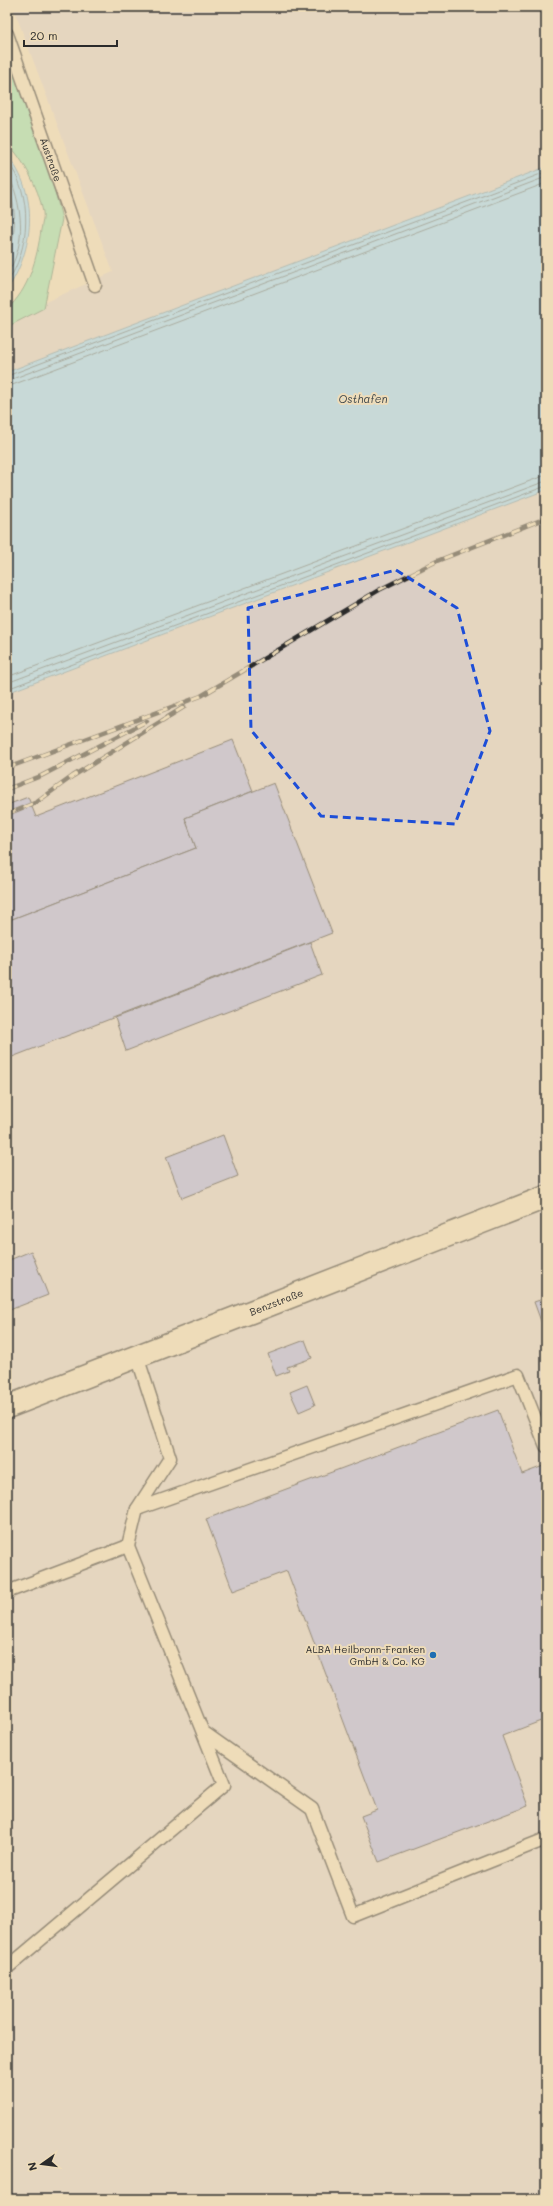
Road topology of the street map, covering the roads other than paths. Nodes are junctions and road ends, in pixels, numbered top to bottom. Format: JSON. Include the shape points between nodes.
{"nodes":[{"id":1,"x":7,"y":34,"type":"edge"},
{"id":2,"x":95,"y":285,"type":"dead end"},
{"id":3,"x":546,"y":1197,"type":"edge"},
{"id":4,"x":137,"y":1356,"type":"junction"},
{"id":5,"x":7,"y":1407,"type":"edge"},
{"id":6,"x":546,"y":1446,"type":"edge"},
{"id":7,"x":137,"y":1509,"type":"junction"},
{"id":8,"x":128,"y":1546,"type":"junction"},
{"id":9,"x":7,"y":1592,"type":"edge"},
{"id":10,"x":203,"y":1732,"type":"junction"},
{"id":11,"x":546,"y":1839,"type":"edge"},
{"id":12,"x":7,"y":1968,"type":"edge"}],
"edges":[{"from":1,"to":2,"type":"lane","name":"Austraße"},
{"from":3,"to":4,"type":"street","name":"Benzstraße"},
{"from":4,"to":5,"type":"street","name":"Benzstraße"},
{"from":4,"to":7,"type":"lane","via":[[170,1458]]},
{"from":6,"to":7,"type":"lane","via":[[518,1375]]},
{"from":7,"to":8,"type":"lane"},
{"from":8,"to":9,"type":"lane"},
{"from":8,"to":10,"type":"lane"},
{"from":10,"to":11,"type":"lane","via":[[312,1809],[353,1916]]},
{"from":10,"to":12,"type":"lane","via":[[224,1785]]}]}
